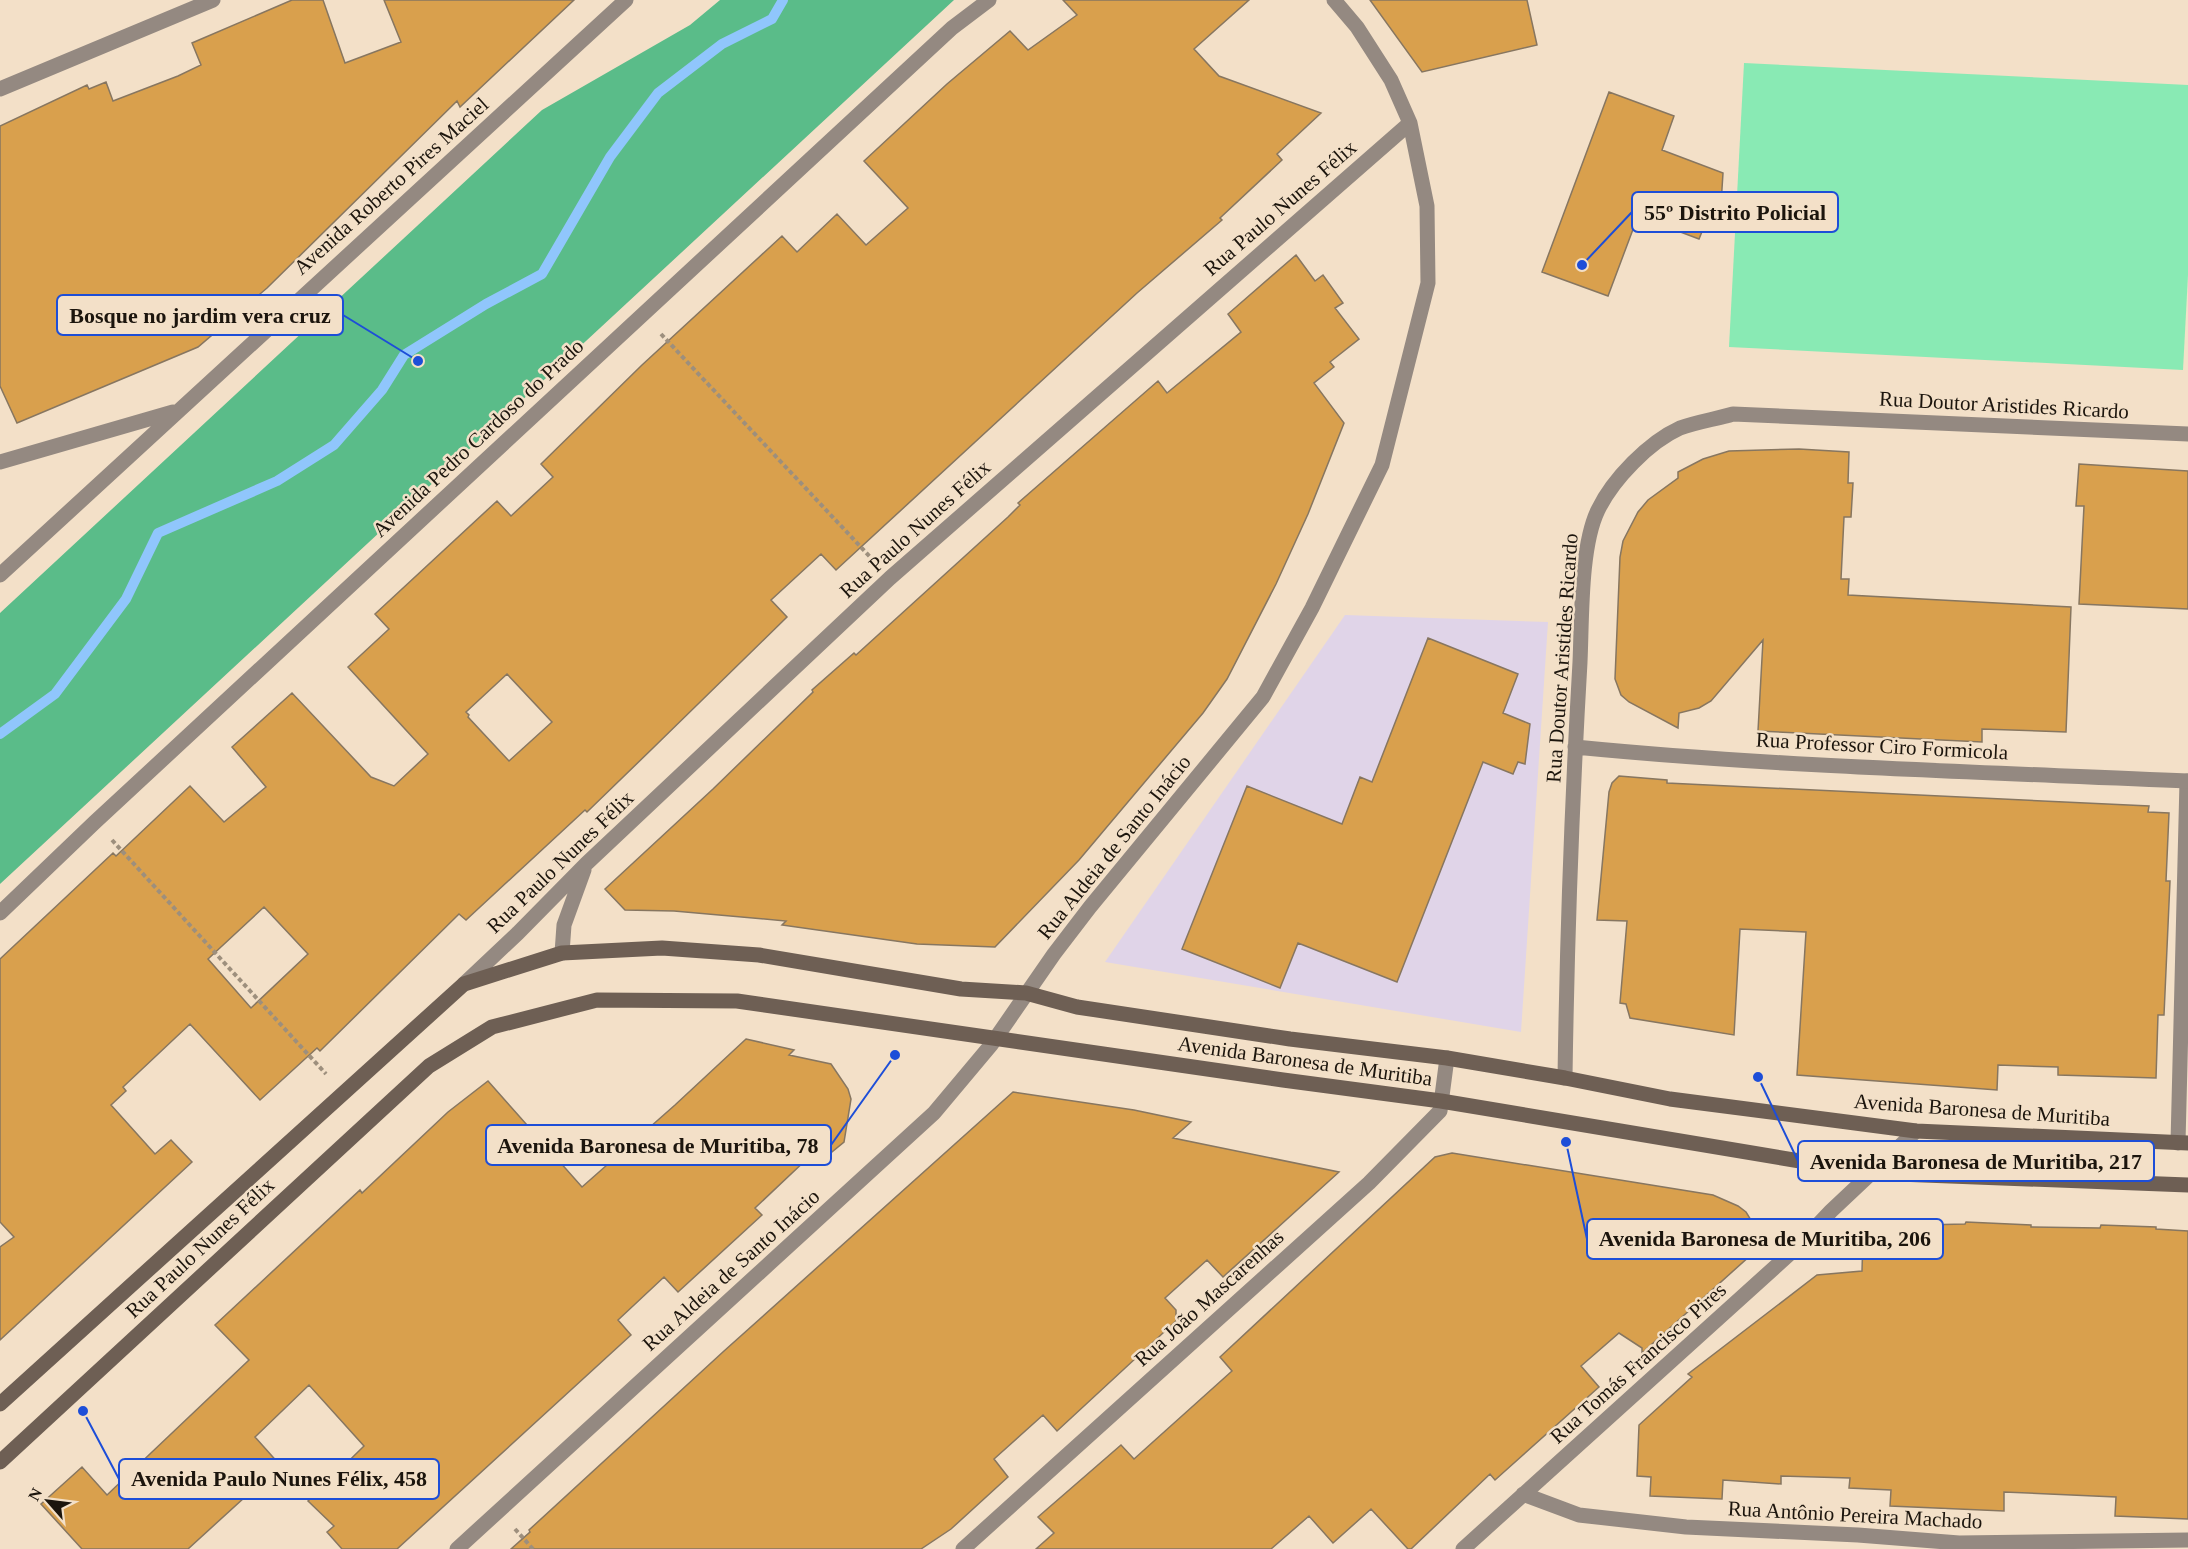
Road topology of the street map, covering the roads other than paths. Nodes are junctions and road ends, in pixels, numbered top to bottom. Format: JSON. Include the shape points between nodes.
{"nodes":[{"id":1,"x":213,"y":0,"type":"edge"},
{"id":2,"x":626,"y":0,"type":"edge"},
{"id":3,"x":989,"y":0,"type":"edge"},
{"id":4,"x":1334,"y":0,"type":"edge"},
{"id":5,"x":0,"y":89,"type":"edge"},
{"id":6,"x":1410,"y":123,"type":"junction"},
{"id":7,"x":177,"y":411,"type":"junction"},
{"id":8,"x":2188,"y":435,"type":"edge"},
{"id":9,"x":0,"y":462,"type":"edge"},
{"id":10,"x":0,"y":575,"type":"edge"},
{"id":11,"x":1575,"y":747,"type":"junction"},
{"id":12,"x":2188,"y":781,"type":"edge"},
{"id":13,"x":586,"y":864,"type":"junction"},
{"id":14,"x":0,"y":913,"type":"edge"},
{"id":15,"x":562,"y":953,"type":"junction"},
{"id":16,"x":465,"y":984,"type":"junction"},
{"id":17,"x":1026,"y":993,"type":"junction"},
{"id":18,"x":403,"y":1038,"type":"joint"},
{"id":19,"x":995,"y":1039,"type":"junction"},
{"id":20,"x":1447,"y":1058,"type":"junction"},
{"id":21,"x":429,"y":1066,"type":"joint"},
{"id":22,"x":1565,"y":1078,"type":"junction"},
{"id":23,"x":1441,"y":1101,"type":"junction"},
{"id":24,"x":1916,"y":1131,"type":"junction"},
{"id":25,"x":2183,"y":1143,"type":"edge"},
{"id":26,"x":1872,"y":1173,"type":"junction"},
{"id":27,"x":2188,"y":1185,"type":"edge"},
{"id":28,"x":0,"y":1404,"type":"edge"},
{"id":29,"x":0,"y":1462,"type":"edge"},
{"id":30,"x":1523,"y":1494,"type":"junction"},
{"id":31,"x":2188,"y":1540,"type":"edge"},
{"id":32,"x":1956,"y":1546,"type":"edge"},
{"id":33,"x":457,"y":1549,"type":"edge"},
{"id":34,"x":963,"y":1549,"type":"edge"},
{"id":35,"x":1463,"y":1549,"type":"edge"}],
"edges":[{"from":1,"to":5,"type":"street"},
{"from":2,"to":7,"type":"street","name":"Avenida Roberto Pires Maciel"},
{"from":3,"to":14,"type":"street","name":"Avenida Pedro Cardoso do Prado","via":[[952,28]]},
{"from":4,"to":6,"type":"street","name":"Rua Aldeia de Santo Inácio","via":[[1357,27],[1391,80]]},
{"from":6,"to":13,"type":"street","name":"Rua Paulo Nunes Félix","via":[[890,578]]},
{"from":6,"to":17,"type":"street","name":"Rua Aldeia de Santo Inácio","via":[[1427,206],[1428,284],[1382,465],[1263,697],[1090,907]]},
{"from":7,"to":9,"type":"street"},
{"from":7,"to":10,"type":"street","name":"Avenida Roberto Pires Maciel"},
{"from":8,"to":11,"type":"street","name":"Rua Doutor Aristides Ricardo","via":[[1733,414],[1680,428],[1646,449],[1622,476],[1599,508],[1590,532]]},
{"from":11,"to":12,"type":"street","name":"Rua Professor Ciro Formicola","via":[[1801,764]]},
{"from":11,"to":22,"type":"street","name":"Rua Doutor Aristides Ricardo"},
{"from":12,"to":25,"type":"street"},
{"from":13,"to":15,"type":"street","via":[[564,925]]},
{"from":13,"to":16,"type":"street","name":"Rua Paulo Nunes Félix"},
{"from":15,"to":16,"type":"main road","name":"Avenida Baronesa de Muritiba"},
{"from":15,"to":17,"type":"main road","name":"Avenida Baronesa de Muritiba","via":[[662,948],[759,955],[961,989]]},
{"from":16,"to":18,"type":"main road","name":"Avenida Baronesa de Muritiba"},
{"from":17,"to":19,"type":"street","name":"Rua Aldeia de Santo Inácio"},
{"from":17,"to":20,"type":"main road","name":"Avenida Baronesa de Muritiba","via":[[1077,1007]]},
{"from":18,"to":28,"type":"main road","name":"Rua Paulo Nunes Félix"},
{"from":19,"to":21,"type":"main road","name":"Avenida Baronesa de Muritiba","via":[[737,1001],[597,999],[492,1027]]},
{"from":19,"to":23,"type":"main road","name":"Avenida Baronesa de Muritiba"},
{"from":19,"to":33,"type":"street","name":"Rua Aldeia de Santo Inácio","via":[[934,1113]]},
{"from":20,"to":22,"type":"main road","name":"Avenida Baronesa de Muritiba"},
{"from":20,"to":23,"type":"street","name":"Rua João Mascarenhas"},
{"from":21,"to":29,"type":"main road","name":"Rua Paulo Nunes Félix"},
{"from":22,"to":24,"type":"main road","name":"Avenida Baronesa de Muritiba","via":[[1670,1099]]},
{"from":23,"to":26,"type":"main road","name":"Avenida Baronesa de Muritiba"},
{"from":23,"to":34,"type":"street","name":"Rua João Mascarenhas","via":[[1440,1111],[1369,1183]]},
{"from":24,"to":25,"type":"main road","name":"Avenida Baronesa de Muritiba"},
{"from":24,"to":26,"type":"street","name":"Rua Tomás Francisco Pires"},
{"from":26,"to":27,"type":"main road","name":"Avenida Baronesa de Muritiba"},
{"from":26,"to":30,"type":"street","name":"Rua Tomás Francisco Pires","via":[[1795,1249]]},
{"from":30,"to":32,"type":"street","name":"Rua Antônio Pereira Machado","via":[[1579,1515],[1611,1519],[1686,1527],[1858,1535]]},
{"from":30,"to":35,"type":"street","name":"Rua Tomás Francisco Pires"},
{"from":31,"to":32,"type":"street","name":"Rua Antônio Pereira Machado"}]}
